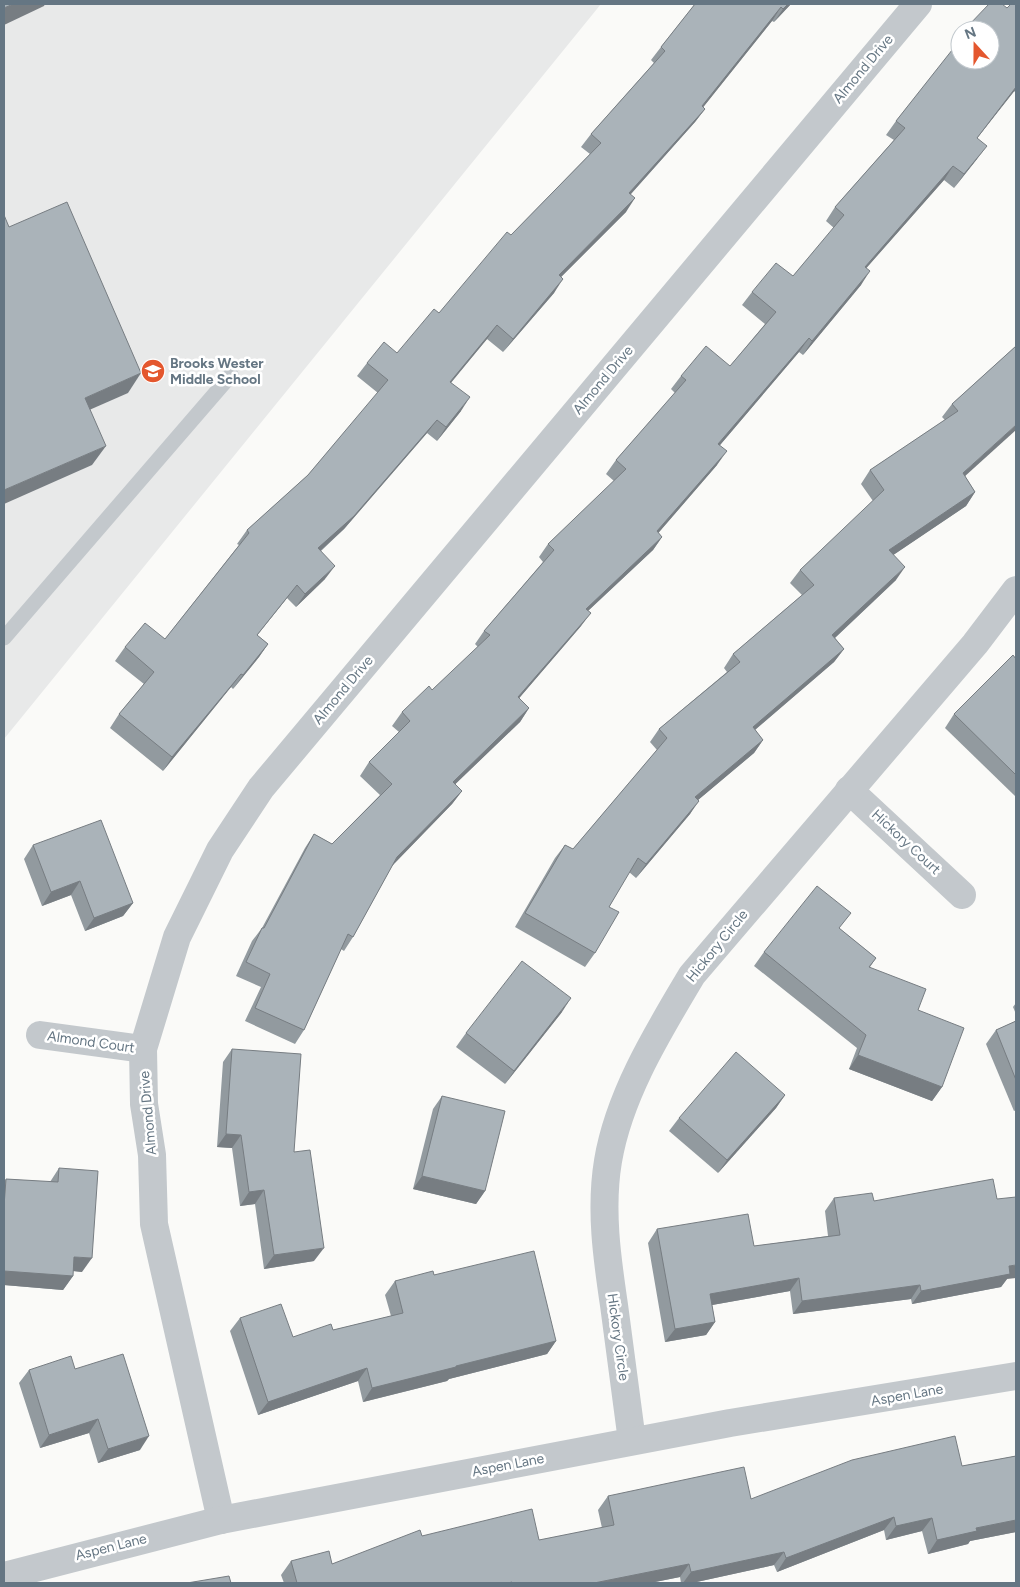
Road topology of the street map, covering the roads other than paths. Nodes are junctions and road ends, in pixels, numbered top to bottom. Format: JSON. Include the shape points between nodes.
{"nodes":[{"id":1,"x":918,"y":4,"type":"edge"},
{"id":2,"x":231,"y":375,"type":"dead end"},
{"id":3,"x":1016,"y":590,"type":"edge"},
{"id":4,"x":4,"y":638,"type":"edge"},
{"id":5,"x":849,"y":790,"type":"junction"},
{"id":6,"x":962,"y":895,"type":"dead end"},
{"id":7,"x":40,"y":1034,"type":"dead end"},
{"id":8,"x":143,"y":1049,"type":"junction"},
{"id":9,"x":1016,"y":1376,"type":"edge"},
{"id":10,"x":632,"y":1441,"type":"junction"},
{"id":11,"x":221,"y":1520,"type":"junction"},
{"id":12,"x":4,"y":1576,"type":"edge"}],
"edges":[{"from":1,"to":8,"type":"street","name":"Almond Drive","via":[[261,788],[220,850],[177,937]]},
{"from":2,"to":4,"type":"lane"},
{"from":3,"to":5,"type":"street","name":"Hickory Circle","via":[[976,644]]},
{"from":5,"to":6,"type":"street","name":"Hickory Court"},
{"from":5,"to":10,"type":"street","name":"Hickory Circle","via":[[692,975],[656,1036],[622,1110],[608,1161],[604,1204],[608,1261]]},
{"from":7,"to":8,"type":"street","name":"Almond Court"},
{"from":8,"to":11,"type":"street","name":"Almond Drive","via":[[154,1224]]},
{"from":9,"to":10,"type":"street","name":"Aspen Lane"},
{"from":10,"to":11,"type":"street","name":"Aspen Lane"},
{"from":11,"to":12,"type":"street","name":"Aspen Lane"}]}
